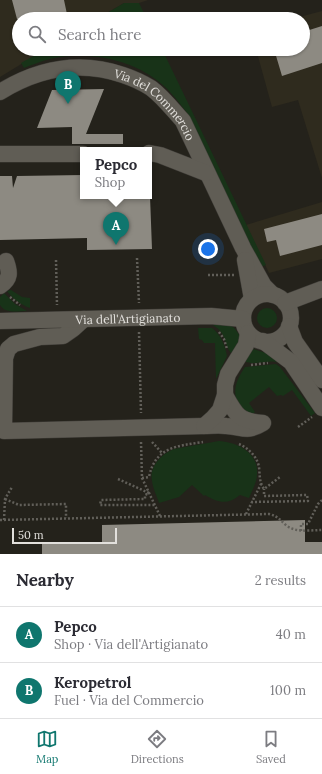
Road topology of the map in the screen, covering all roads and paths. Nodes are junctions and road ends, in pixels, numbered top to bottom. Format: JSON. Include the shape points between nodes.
{"nodes":[{"id":1,"x":0,"y":92,"type":"edge"},
{"id":2,"x":0,"y":154,"type":"edge"},
{"id":3,"x":80,"y":154,"type":"edge"},
{"id":4,"x":152,"y":154,"type":"edge"},
{"id":5,"x":206,"y":173,"type":"junction"},
{"id":6,"x":243,"y":248,"type":"junction"},
{"id":7,"x":137,"y":258,"type":"dead end"},
{"id":8,"x":56,"y":260,"type":"dead end"},
{"id":9,"x":6,"y":261,"type":"dead end"},
{"id":10,"x":0,"y":286,"type":"edge"},
{"id":11,"x":322,"y":289,"type":"edge"},
{"id":12,"x":282,"y":302,"type":"junction"},
{"id":13,"x":24,"y":307,"type":"dead end"},
{"id":14,"x":57,"y":310,"type":"dead end"},
{"id":15,"x":247,"y":315,"type":"junction"},
{"id":16,"x":139,"y":317,"type":"junction"},
{"id":17,"x":4,"y":319,"type":"edge"},
{"id":18,"x":84,"y":319,"type":"junction"},
{"id":19,"x":289,"y":326,"type":"junction"},
{"id":20,"x":218,"y":330,"type":"dead end"},
{"id":21,"x":262,"y":341,"type":"junction"},
{"id":22,"x":237,"y":360,"type":"junction"},
{"id":23,"x":270,"y":363,"type":"dead end"},
{"id":24,"x":322,"y":380,"type":"edge"},
{"id":25,"x":225,"y":395,"type":"junction"},
{"id":26,"x":322,"y":408,"type":"edge"},
{"id":27,"x":204,"y":426,"type":"junction"},
{"id":28,"x":144,"y":434,"type":"junction"},
{"id":29,"x":238,"y":436,"type":"junction"},
{"id":30,"x":150,"y":440,"type":"dead end"},
{"id":31,"x":203,"y":442,"type":"dead end"},
{"id":32,"x":162,"y":453,"type":"junction"},
{"id":33,"x":280,"y":477,"type":"dead end"},
{"id":34,"x":142,"y":478,"type":"junction"},
{"id":35,"x":118,"y":479,"type":"dead end"},
{"id":36,"x":261,"y":484,"type":"junction"},
{"id":37,"x":12,"y":488,"type":"dead end"},
{"id":38,"x":264,"y":489,"type":"junction"},
{"id":39,"x":149,"y":493,"type":"junction"},
{"id":40,"x":4,"y":499,"type":"junction"},
{"id":41,"x":322,"y":500,"type":"edge"},
{"id":42,"x":251,"y":502,"type":"junction"},
{"id":43,"x":155,"y":505,"type":"junction"},
{"id":44,"x":246,"y":514,"type":"junction"},
{"id":45,"x":160,"y":516,"type":"junction"},
{"id":46,"x":66,"y":518,"type":"junction"},
{"id":47,"x":0,"y":520,"type":"edge"},
{"id":48,"x":4,"y":520,"type":"junction"},
{"id":49,"x":322,"y":530,"type":"edge"},
{"id":50,"x":301,"y":531,"type":"junction"}],
"edges":[{"from":1,"to":5,"type":"street","name":"Via del Commercio","via":[[30,76],[76,67],[97,68],[131,78],[150,88],[183,121]]},
{"from":2,"to":3,"type":"street"},
{"from":4,"to":5,"type":"street"},
{"from":5,"to":6,"type":"street","name":"Via del Commercio"},
{"from":6,"to":12,"type":"street","name":"Via del Commercio","via":[[264,286]]},
{"from":6,"to":15,"type":"street","name":"Via del Commercio"},
{"from":7,"to":16,"type":"path"},
{"from":8,"to":14,"type":"path"},
{"from":9,"to":10,"type":"street","via":[[9,274],[6,282]]},
{"from":10,"to":13,"type":"path","via":[[10,298]]},
{"from":11,"to":12,"type":"street"},
{"from":12,"to":15,"type":"street","via":[[265,294],[258,295]]},
{"from":12,"to":19,"type":"street","via":[[291,318]]},
{"from":15,"to":16,"type":"street","name":"Via dell'Artigianato"},
{"from":15,"to":21,"type":"street","via":[[255,338]]},
{"from":15,"to":22,"type":"street","via":[[246,345]]},
{"from":16,"to":18,"type":"street","name":"Via dell'Artigianato"},
{"from":16,"to":28,"type":"path"},
{"from":17,"to":18,"type":"street","name":"Via dell'Artigianato"},
{"from":18,"to":28,"type":"street","via":[[63,336],[40,337],[14,344],[8,349],[5,358],[4,431]]},
{"from":19,"to":21,"type":"street","via":[[278,338]]},
{"from":19,"to":24,"type":"street","via":[[295,342]]},
{"from":20,"to":22,"type":"path","via":[[229,354]]},
{"from":21,"to":26,"type":"street","via":[[291,362]]},
{"from":22,"to":23,"type":"path","via":[[249,365]]},
{"from":22,"to":25,"type":"street","via":[[228,374]]},
{"from":25,"to":27,"type":"street","via":[[220,410]]},
{"from":25,"to":29,"type":"street","via":[[240,417],[250,422],[263,423]]},
{"from":27,"to":28,"type":"street"},
{"from":27,"to":29,"type":"street","via":[[227,426]]},
{"from":28,"to":34,"type":"path","via":[[141,441]]},
{"from":29,"to":36,"type":"path","via":[[259,465]]},
{"from":30,"to":32,"type":"path"},
{"from":31,"to":32,"type":"path","via":[[174,447]]},
{"from":32,"to":34,"type":"path","via":[[154,462],[149,477]]},
{"from":33,"to":38,"type":"path"},
{"from":34,"to":39,"type":"path"},
{"from":35,"to":39,"type":"path"},
{"from":36,"to":38,"type":"path"},
{"from":36,"to":42,"type":"path"},
{"from":37,"to":40,"type":"path"},
{"from":38,"to":42,"type":"path","via":[[264,496],[307,495],[308,501]]},
{"from":39,"to":43,"type":"path"},
{"from":39,"to":43,"type":"path","via":[[145,495],[145,499],[101,500],[100,505]]},
{"from":40,"to":46,"type":"path","via":[[19,505],[66,504]]},
{"from":40,"to":48,"type":"path"},
{"from":41,"to":50,"type":"path","via":[[308,524],[301,524]]},
{"from":42,"to":44,"type":"path"},
{"from":43,"to":45,"type":"path"},
{"from":44,"to":45,"type":"path"},
{"from":44,"to":50,"type":"path","via":[[275,515],[288,527]]},
{"from":45,"to":46,"type":"path"},
{"from":46,"to":48,"type":"path"},
{"from":47,"to":48,"type":"path"},
{"from":49,"to":50,"type":"path"}]}
